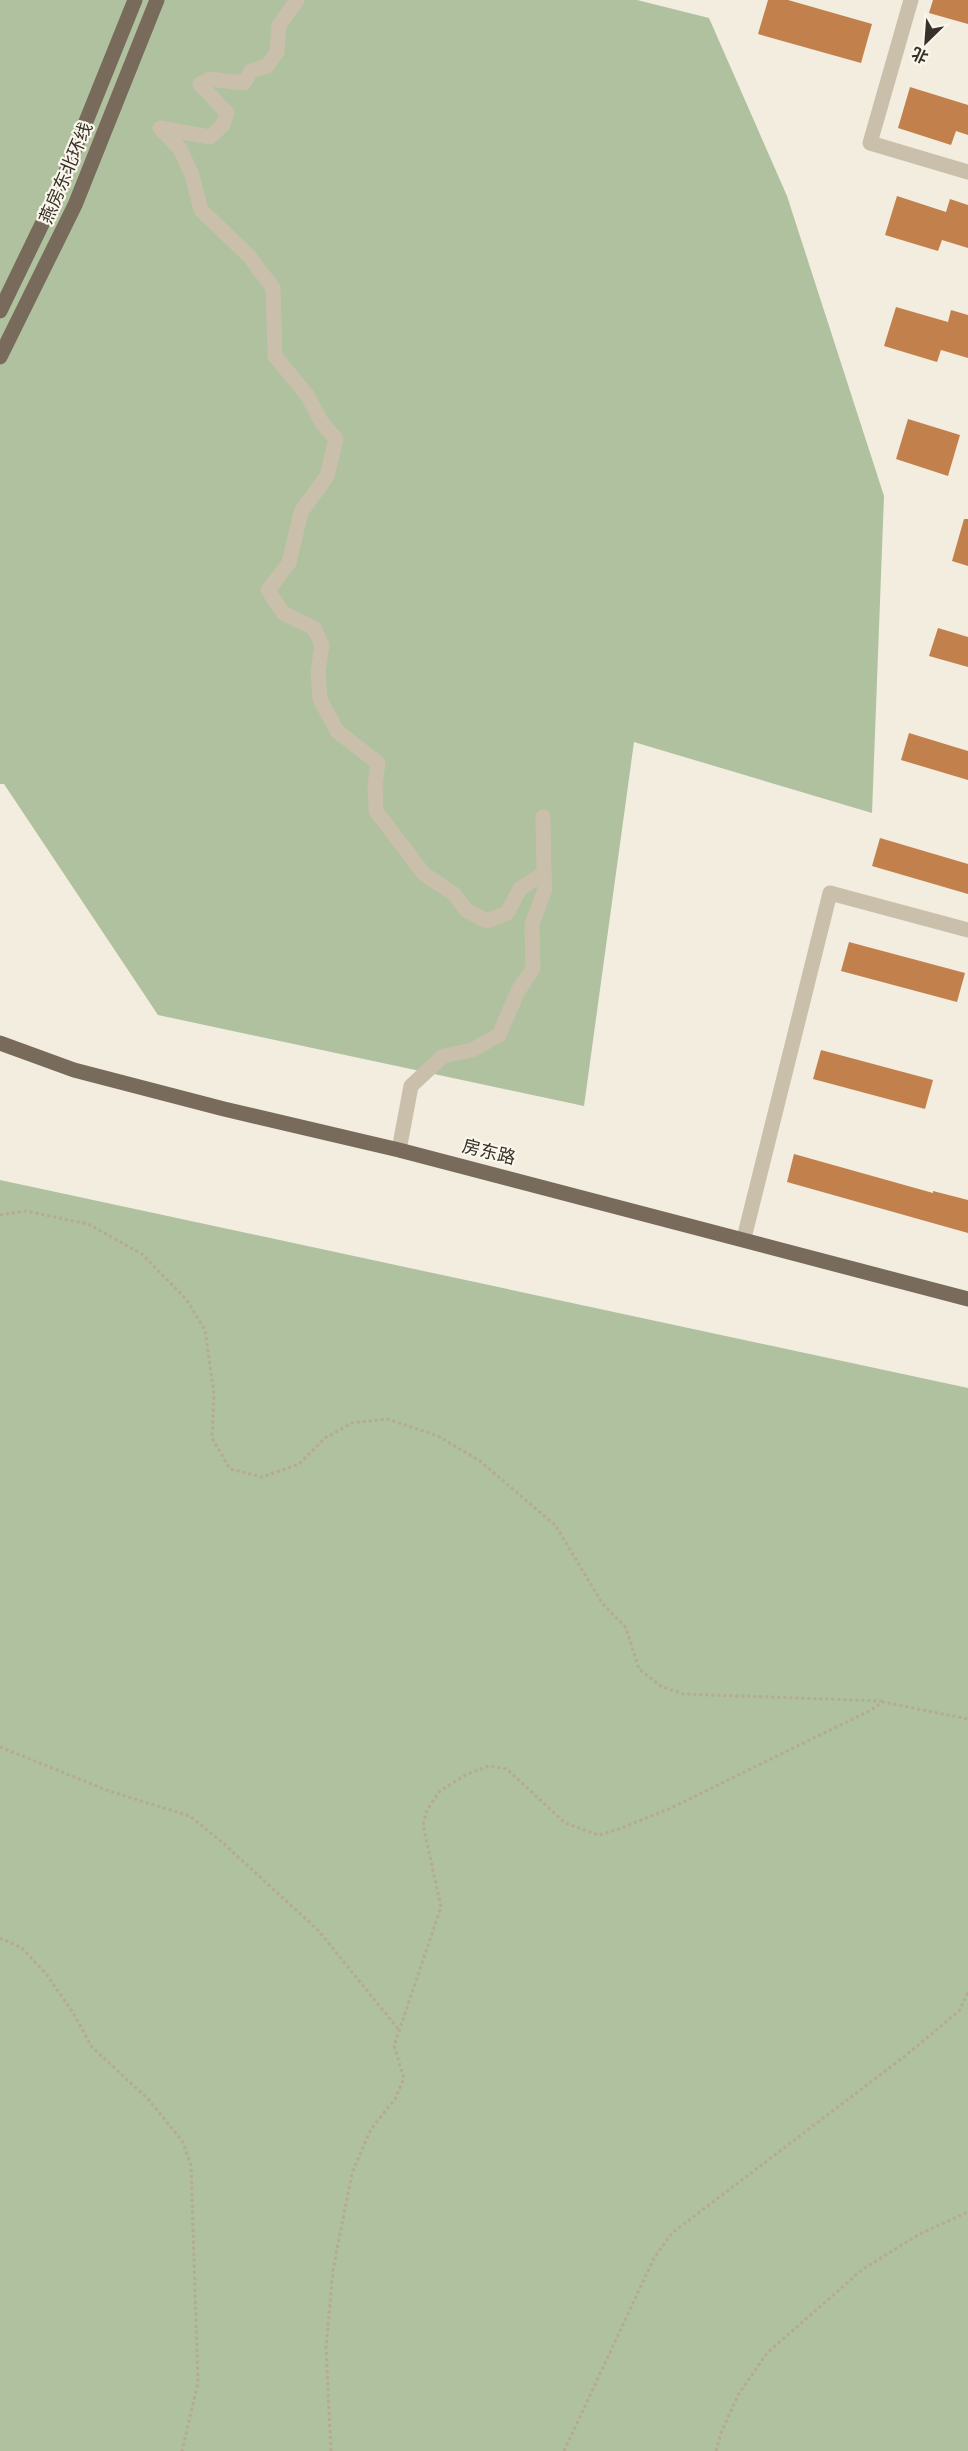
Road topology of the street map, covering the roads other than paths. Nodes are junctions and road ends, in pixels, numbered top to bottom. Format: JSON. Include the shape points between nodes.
{"nodes":[{"id":1,"x":135,"y":0,"type":"edge"},
{"id":2,"x":157,"y":0,"type":"edge"},
{"id":3,"x":297,"y":0,"type":"edge"},
{"id":4,"x":911,"y":0,"type":"edge"},
{"id":5,"x":968,"y":172,"type":"edge"},
{"id":6,"x":0,"y":311,"type":"edge"},
{"id":7,"x":0,"y":357,"type":"edge"},
{"id":8,"x":543,"y":817,"type":"dead end"},
{"id":9,"x":544,"y":873,"type":"junction"},
{"id":10,"x":968,"y":930,"type":"edge"},
{"id":11,"x":0,"y":1043,"type":"edge"},
{"id":12,"x":399,"y":1150,"type":"junction"},
{"id":13,"x":744,"y":1238,"type":"junction"},
{"id":14,"x":968,"y":1299,"type":"edge"}],
"edges":[{"from":1,"to":6,"type":"main road","name":"燕房东北环线","via":[[58,191]]},
{"from":2,"to":7,"type":"main road","name":"燕房东北环线","via":[[75,205]]},
{"from":3,"to":9,"type":"street","via":[[279,24],[277,52],[267,66],[251,71],[244,83],[210,79],[200,84],[227,113],[224,125],[210,137],[160,128],[180,150],[192,175],[201,210],[249,256],[273,288],[275,356],[336,440],[327,476],[301,512],[289,563],[268,590],[283,613],[314,628],[322,645],[320,699],[336,731],[378,763],[376,811],[424,873],[454,894],[467,910],[487,921],[507,913],[520,889]]},
{"from":4,"to":5,"type":"street","via":[[870,143]]},
{"from":8,"to":9,"type":"street"},
{"from":9,"to":12,"type":"street","via":[[545,889],[532,924],[533,969],[518,991],[499,1035],[472,1050],[443,1056],[411,1086]]},
{"from":10,"to":13,"type":"street","via":[[830,892]]},
{"from":11,"to":12,"type":"main road","name":"房东路","via":[[74,1070]]},
{"from":12,"to":13,"type":"main road","name":"房东路"},
{"from":13,"to":14,"type":"main road","name":"房东路"}]}
